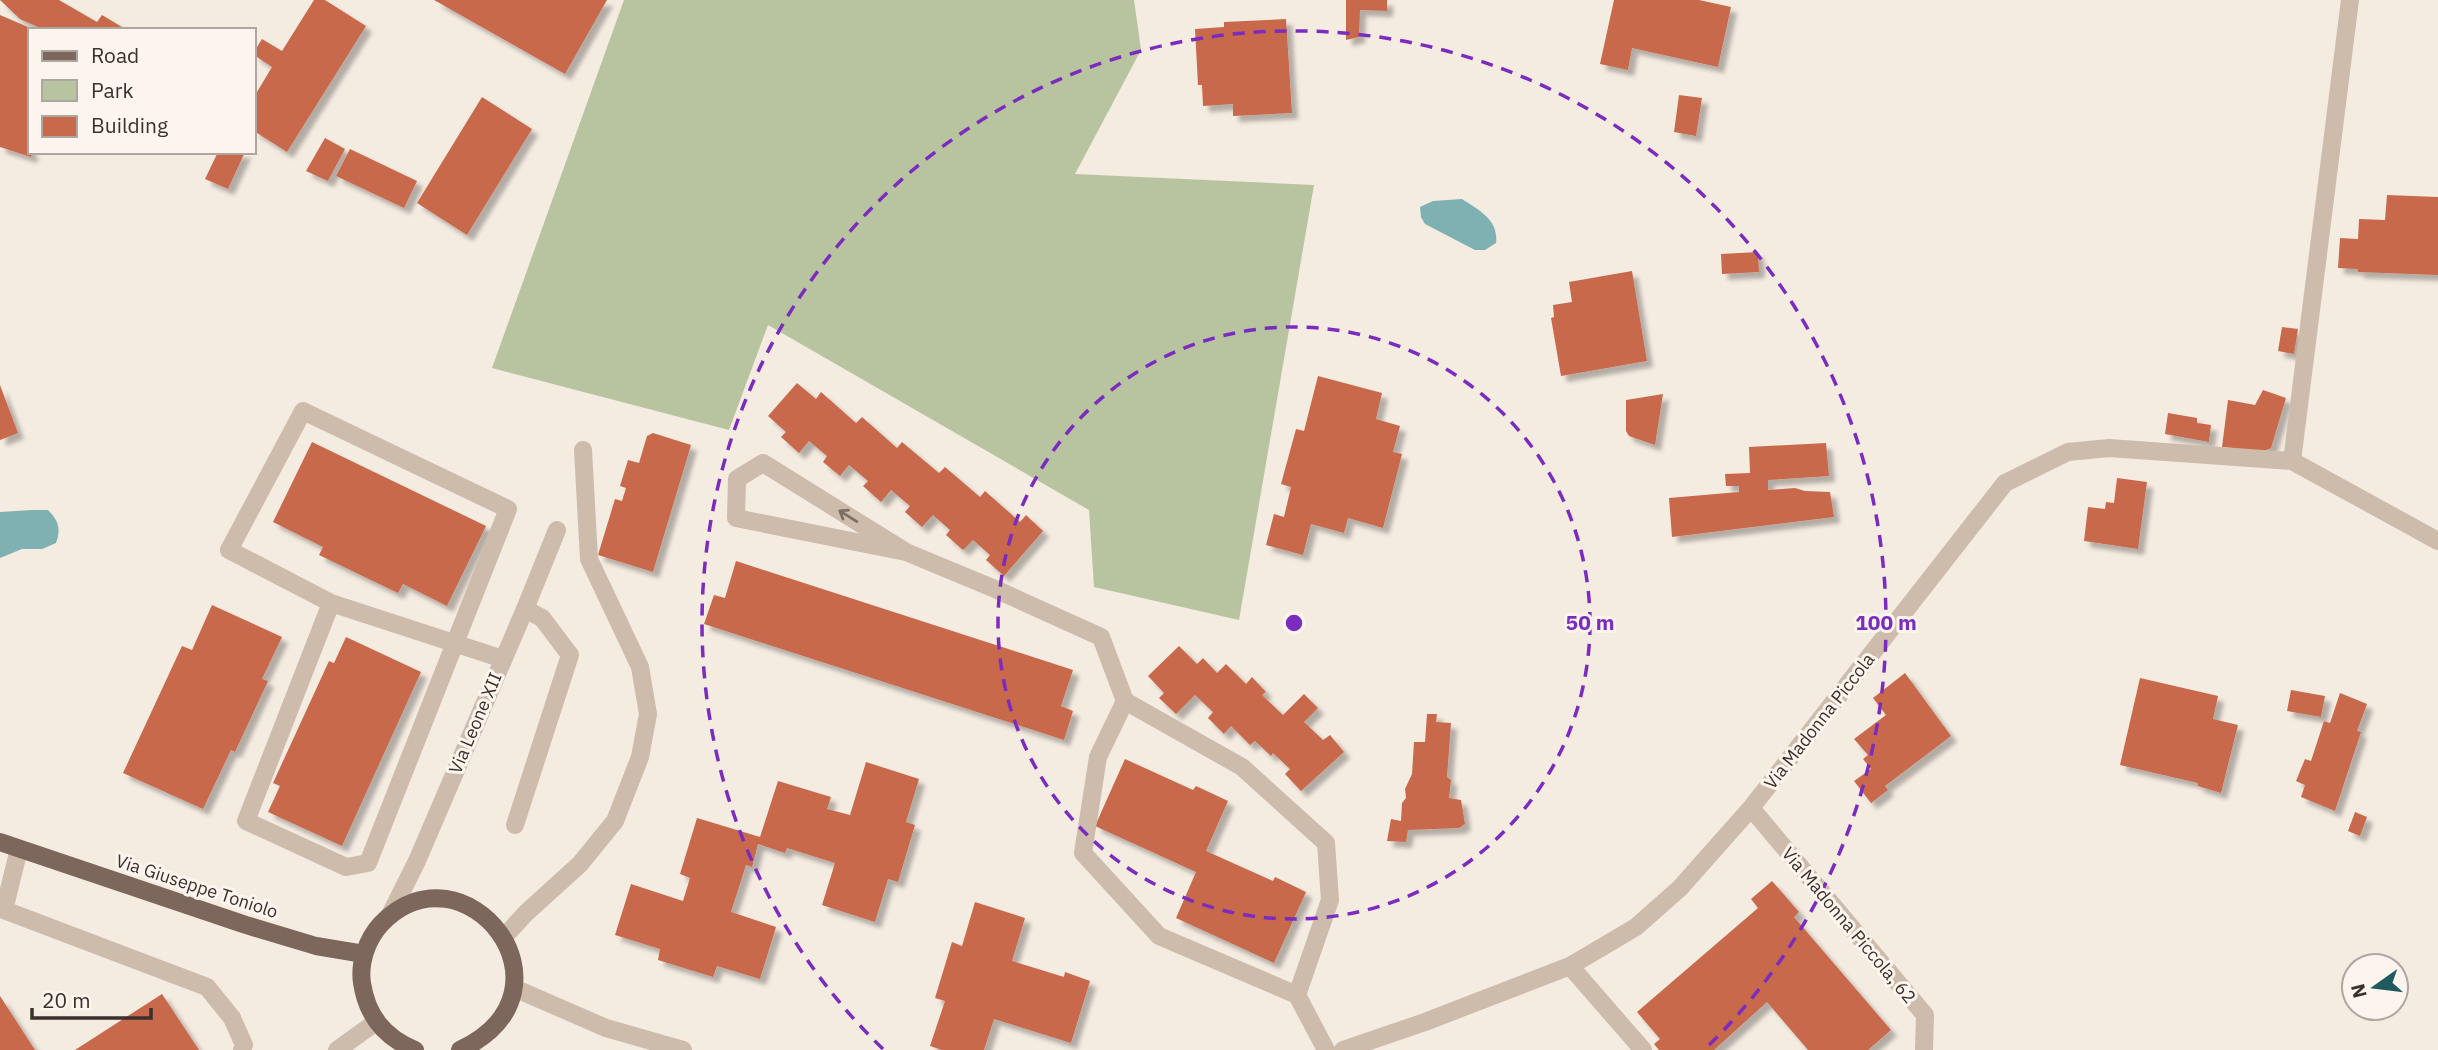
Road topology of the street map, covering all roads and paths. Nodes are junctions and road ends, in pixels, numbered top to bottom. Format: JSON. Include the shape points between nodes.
{"nodes":[{"id":1,"x":2350,"y":0,"type":"edge"},
{"id":2,"x":583,"y":450,"type":"dead end"},
{"id":3,"x":2291,"y":461,"type":"junction"},
{"id":4,"x":557,"y":530,"type":"dead end"},
{"id":5,"x":2438,"y":541,"type":"edge"},
{"id":6,"x":906,"y":552,"type":"junction"},
{"id":7,"x":331,"y":603,"type":"junction"},
{"id":8,"x":526,"y":609,"type":"junction"},
{"id":9,"x":456,"y":643,"type":"junction"},
{"id":10,"x":503,"y":659,"type":"junction"},
{"id":11,"x":1125,"y":701,"type":"junction"},
{"id":12,"x":1751,"y":808,"type":"junction"},
{"id":13,"x":515,"y":825,"type":"dead end"},
{"id":14,"x":0,"y":842,"type":"edge"},
{"id":15,"x":19,"y":849,"type":"junction"},
{"id":16,"x":390,"y":915,"type":"junction"},
{"id":17,"x":504,"y":937,"type":"junction"},
{"id":18,"x":364,"y":954,"type":"junction"},
{"id":19,"x":1570,"y":966,"type":"junction"},
{"id":20,"x":514,"y":988,"type":"junction"},
{"id":21,"x":1297,"y":995,"type":"junction"},
{"id":22,"x":376,"y":1022,"type":"junction"},
{"id":23,"x":651,"y":1045,"type":"edge"},
{"id":24,"x":242,"y":1050,"type":"edge"},
{"id":25,"x":337,"y":1050,"type":"edge"},
{"id":26,"x":415,"y":1050,"type":"edge"},
{"id":27,"x":461,"y":1050,"type":"edge"},
{"id":28,"x":683,"y":1050,"type":"edge"},
{"id":29,"x":1326,"y":1050,"type":"edge"},
{"id":30,"x":1343,"y":1050,"type":"edge"},
{"id":31,"x":1643,"y":1050,"type":"edge"},
{"id":32,"x":1924,"y":1050,"type":"edge"}],
"edges":[{"from":1,"to":3,"type":"street"},
{"from":2,"to":17,"type":"street","via":[[589,559],[640,667],[648,713],[640,757],[615,821],[580,864]]},
{"from":3,"to":5,"type":"street","name":"Via Madonna Piccola"},
{"from":3,"to":12,"type":"street","name":"Via Madonna Piccola","via":[[2109,448],[2068,452],[2005,483]]},
{"from":4,"to":8,"type":"street","name":"Via Leone XII"},
{"from":6,"to":6,"type":"street","one_way":true,"via":[[763,463],[737,479],[736,518]]},
{"from":6,"to":11,"type":"street","via":[[1101,637]]},
{"from":7,"to":9,"type":"street"},
{"from":7,"to":9,"type":"street","via":[[246,821],[346,867],[368,863]]},
{"from":7,"to":9,"type":"street","via":[[229,550],[303,411],[508,509]]},
{"from":8,"to":10,"type":"street","name":"Via Leone XII"},
{"from":8,"to":13,"type":"street","via":[[542,618],[570,655]]},
{"from":9,"to":10,"type":"street"},
{"from":10,"to":16,"type":"street","name":"Via Leone XII"},
{"from":11,"to":21,"type":"street","via":[[1242,767],[1326,844],[1330,900]]},
{"from":11,"to":21,"type":"street","via":[[1098,757],[1083,853],[1158,936]]},
{"from":12,"to":19,"type":"street","name":"Via Madonna Piccola","via":[[1680,888],[1636,926]]},
{"from":12,"to":32,"type":"street","name":"Via Madonna Piccola, 62","via":[[1925,1016]]},
{"from":14,"to":15,"type":"main road","name":"Via Giuseppe Toniolo"},
{"from":15,"to":18,"type":"main road","name":"Via Giuseppe Toniolo","via":[[246,925],[316,946]]},
{"from":15,"to":24,"type":"street","via":[[4,910],[207,987],[232,1018]]},
{"from":16,"to":17,"type":"main road","via":[[414,903],[439,899],[465,904],[487,917]]},
{"from":16,"to":18,"type":"main road"},
{"from":17,"to":20,"type":"main road","via":[[514,961]]},
{"from":18,"to":22,"type":"main road","via":[[361,978],[365,1001]]},
{"from":19,"to":30,"type":"street","name":"Via Madonna Piccola"},
{"from":19,"to":31,"type":"street"},
{"from":20,"to":23,"type":"street"},
{"from":20,"to":27,"type":"main road","via":[[505,1015],[486,1036]]},
{"from":21,"to":29,"type":"street"},
{"from":22,"to":25,"type":"street"},
{"from":22,"to":26,"type":"main road","via":[[393,1039]]},
{"from":23,"to":28,"type":"street"}]}
